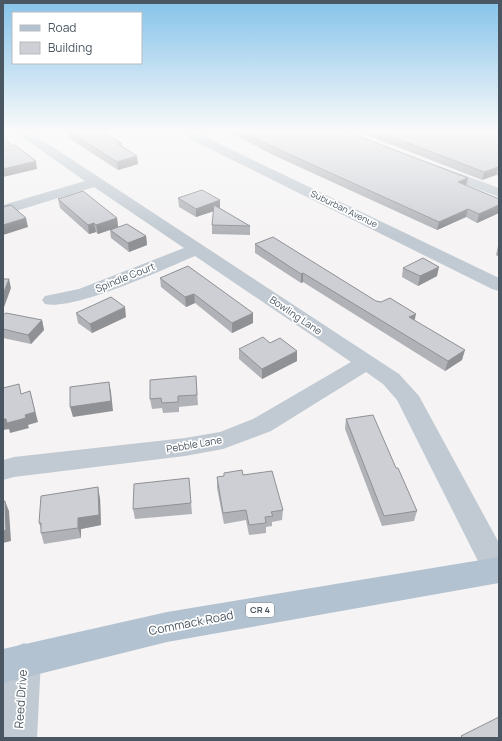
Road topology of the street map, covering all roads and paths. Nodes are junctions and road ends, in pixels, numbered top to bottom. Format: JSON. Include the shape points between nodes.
{"nodes":[{"id":1,"x":68,"y":165,"type":"edge"},
{"id":2,"x":253,"y":165,"type":"edge"},
{"id":3,"x":429,"y":166,"type":"edge"},
{"id":4,"x":97,"y":182,"type":"junction"},
{"id":5,"x":499,"y":193,"type":"edge"},
{"id":6,"x":3,"y":210,"type":"edge"},
{"id":7,"x":196,"y":249,"type":"junction"},
{"id":8,"x":499,"y":285,"type":"edge"},
{"id":9,"x":52,"y":300,"type":"dead end"},
{"id":10,"x":367,"y":362,"type":"junction"},
{"id":11,"x":3,"y":470,"type":"edge"},
{"id":12,"x":499,"y":570,"type":"edge"},
{"id":13,"x":13,"y":663,"type":"edge"},
{"id":14,"x":18,"y":738,"type":"edge"}],
"edges":[{"from":1,"to":4,"type":"street","name":"Bowling Lane"},
{"from":2,"to":8,"type":"street","name":"Suburban Avenue"},
{"from":3,"to":5,"type":"street"},
{"from":4,"to":6,"type":"street"},
{"from":4,"to":7,"type":"street","name":"Bowling Lane"},
{"from":7,"to":9,"type":"street","name":"Spindle Court","via":[[84,294]]},
{"from":7,"to":10,"type":"street","name":"Bowling Lane"},
{"from":10,"to":11,"type":"street","name":"Pebble Lane","via":[[262,425],[223,440]]},
{"from":10,"to":12,"type":"street","name":"Bowling Lane","via":[[391,379],[406,396]]},
{"from":12,"to":13,"type":"main road","name":"Commack Road","number":"CR 4","via":[[167,627]]},
{"from":13,"to":14,"type":"street","name":"Reed Drive"}]}
